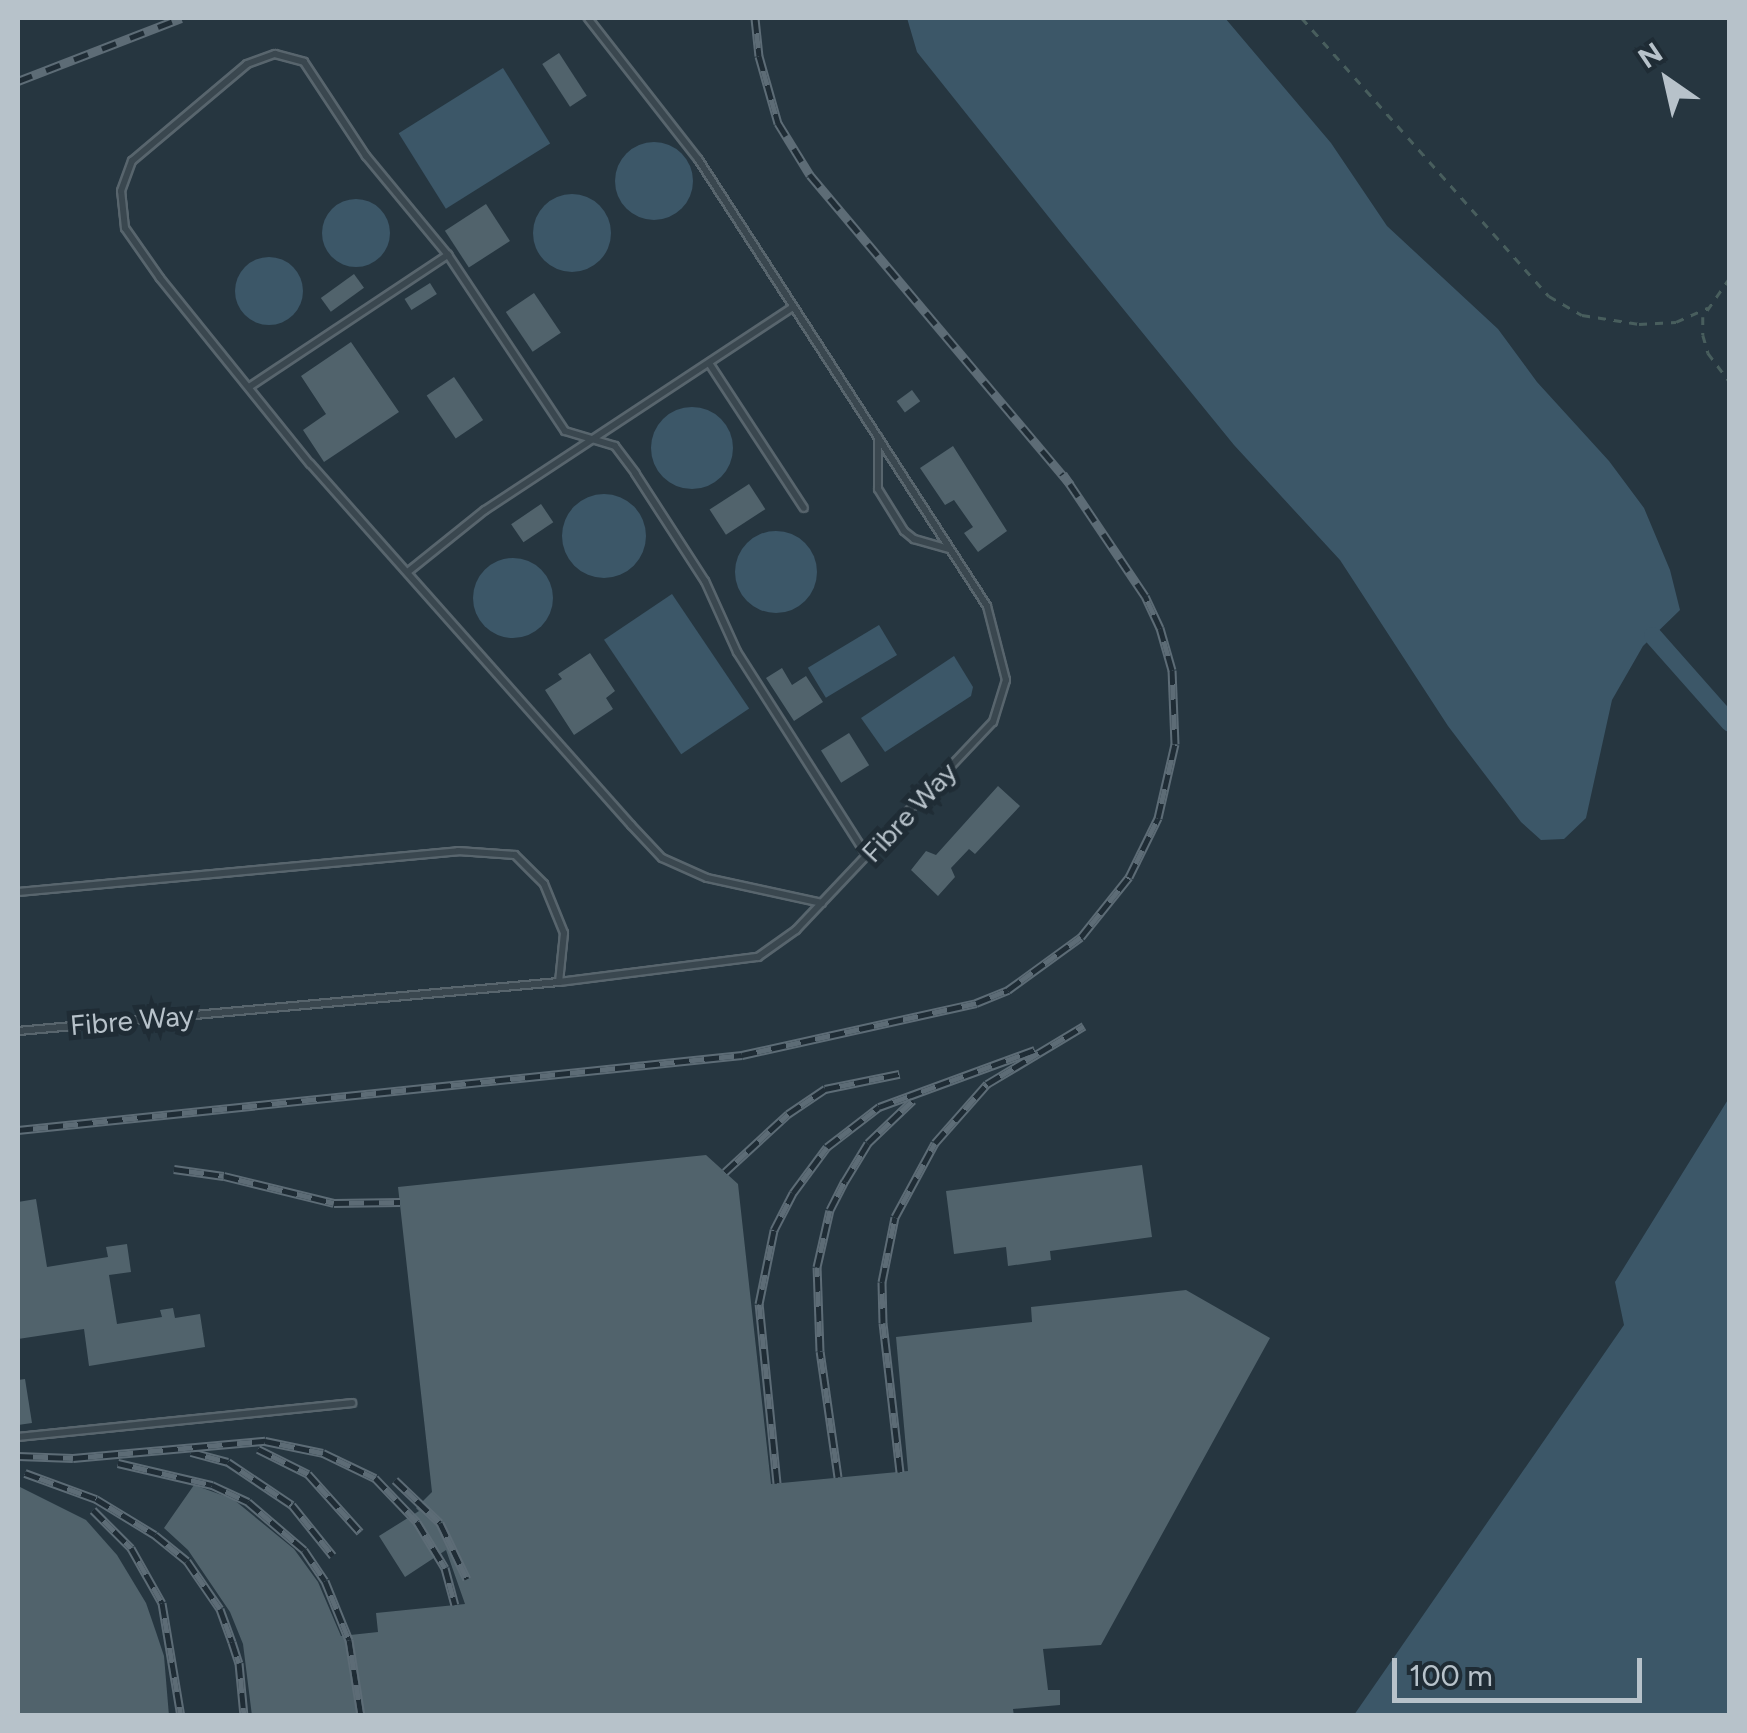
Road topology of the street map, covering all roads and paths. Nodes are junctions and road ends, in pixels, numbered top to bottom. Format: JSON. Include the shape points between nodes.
{"nodes":[{"id":1,"x":588,"y":18,"type":"edge"},
{"id":2,"x":1302,"y":18,"type":"edge"},
{"id":3,"x":448,"y":255,"type":"junction"},
{"id":4,"x":1730,"y":278,"type":"edge"},
{"id":5,"x":794,"y":308,"type":"junction"},
{"id":6,"x":1708,"y":308,"type":"junction"},
{"id":7,"x":709,"y":363,"type":"junction"},
{"id":8,"x":1730,"y":382,"type":"edge"},
{"id":9,"x":249,"y":387,"type":"junction"},
{"id":10,"x":878,"y":438,"type":"junction"},
{"id":11,"x":590,"y":439,"type":"junction"},
{"id":12,"x":804,"y":508,"type":"dead end"},
{"id":13,"x":952,"y":550,"type":"junction"},
{"id":14,"x":409,"y":570,"type":"junction"},
{"id":15,"x":867,"y":856,"type":"junction"},
{"id":16,"x":18,"y":892,"type":"edge"},
{"id":17,"x":822,"y":903,"type":"junction"},
{"id":18,"x":559,"y":982,"type":"junction"},
{"id":19,"x":18,"y":1031,"type":"edge"},
{"id":20,"x":352,"y":1403,"type":"dead end"},
{"id":21,"x":18,"y":1436,"type":"edge"}],
"edges":[{"from":1,"to":5,"type":"lane","name":"Fibre Way","via":[[688,144]]},
{"from":2,"to":6,"type":"path","via":[[1550,296],[1582,315],[1638,324],[1676,322]]},
{"from":3,"to":9,"type":"lane"},
{"from":3,"to":9,"type":"lane","via":[[366,156],[304,62],[274,54],[247,64],[132,161],[120,191],[125,228]]},
{"from":3,"to":11,"type":"lane","via":[[565,431]]},
{"from":4,"to":6,"type":"path"},
{"from":5,"to":7,"type":"lane"},
{"from":5,"to":10,"type":"lane","name":"Fibre Way"},
{"from":6,"to":8,"type":"path","via":[[1702,335]]},
{"from":7,"to":11,"type":"lane"},
{"from":7,"to":12,"type":"lane"},
{"from":9,"to":14,"type":"lane"},
{"from":10,"to":13,"type":"lane","name":"Fibre Way"},
{"from":10,"to":13,"type":"lane","via":[[878,488],[904,531]]},
{"from":11,"to":14,"type":"lane"},
{"from":11,"to":15,"type":"lane","via":[[616,446],[635,473],[705,581],[736,652]]},
{"from":13,"to":15,"type":"lane","name":"Fibre Way","via":[[987,606],[1006,680],[994,722]]},
{"from":14,"to":17,"type":"lane","via":[[662,858],[707,878]]},
{"from":15,"to":17,"type":"lane","name":"Fibre Way"},
{"from":16,"to":18,"type":"lane","via":[[458,851],[515,855],[544,884],[564,934]]},
{"from":17,"to":18,"type":"lane","name":"Fibre Way","via":[[758,957]]},
{"from":18,"to":19,"type":"lane","name":"Fibre Way"},
{"from":20,"to":21,"type":"lane"}]}
